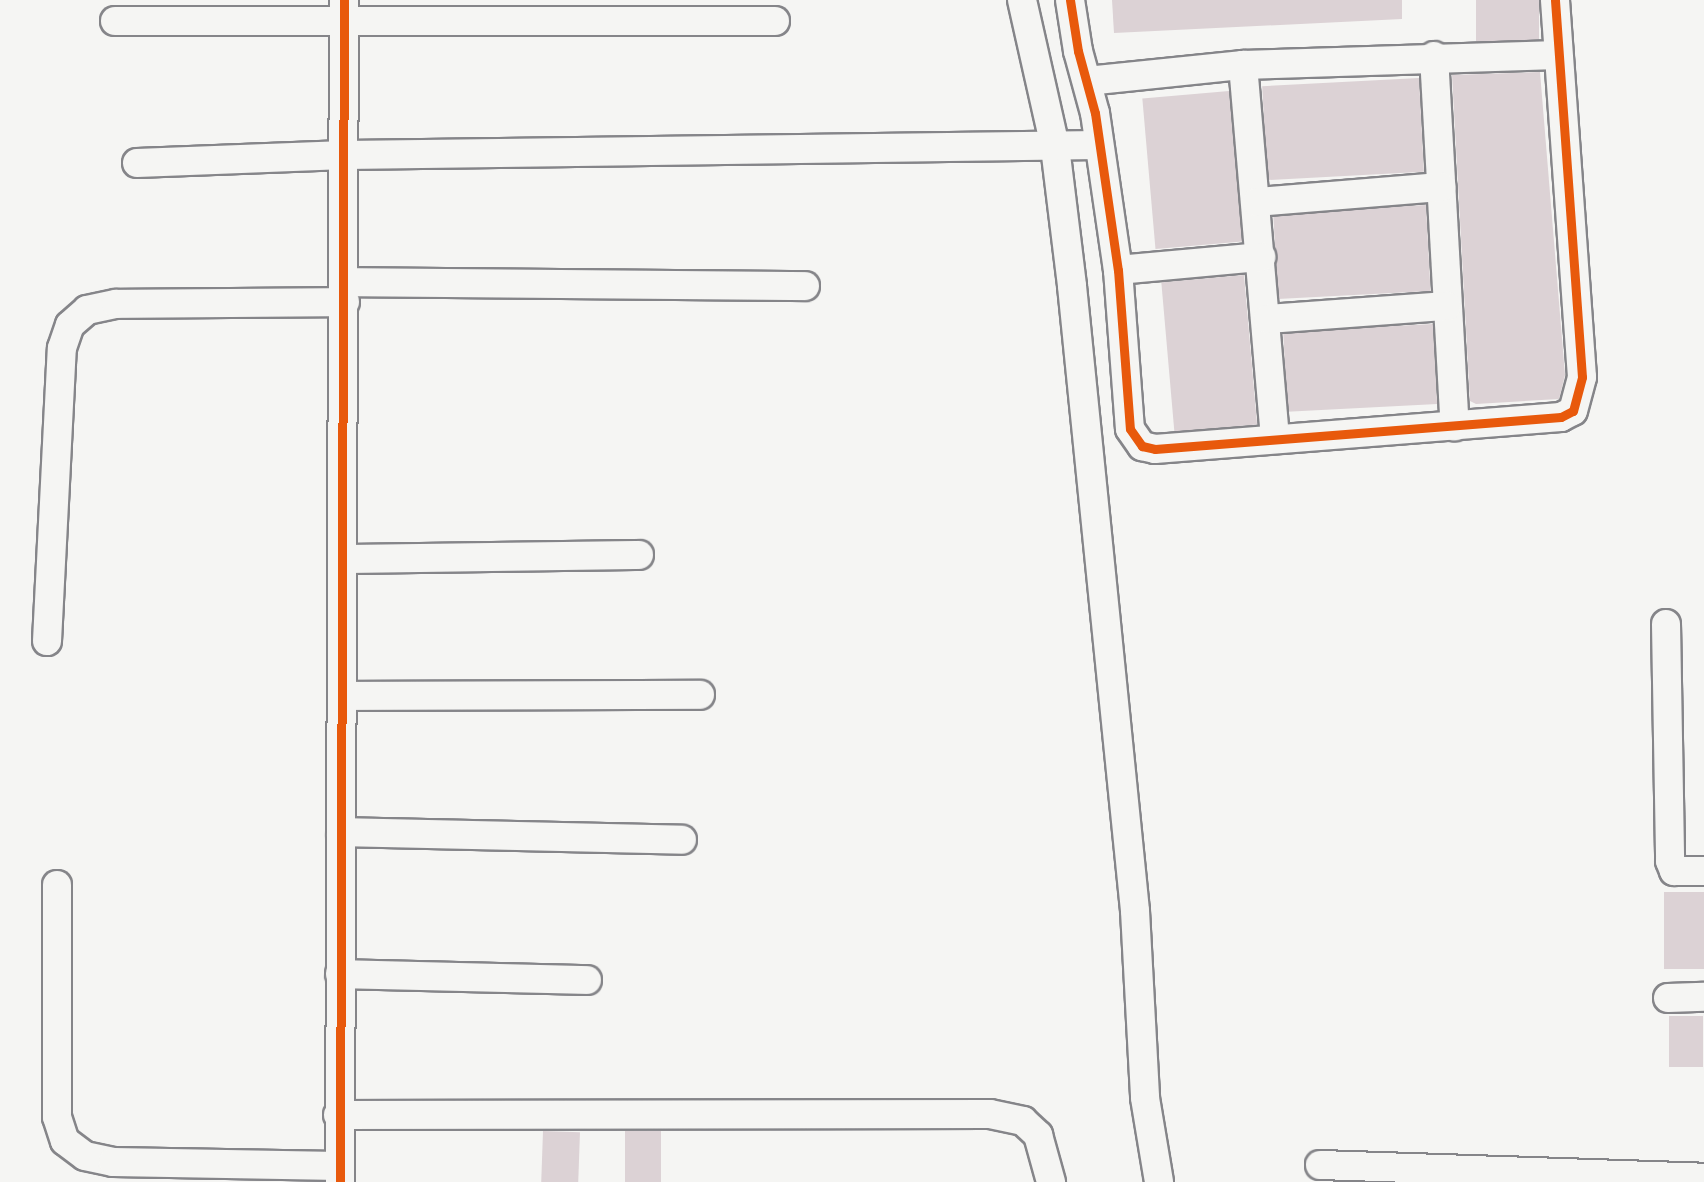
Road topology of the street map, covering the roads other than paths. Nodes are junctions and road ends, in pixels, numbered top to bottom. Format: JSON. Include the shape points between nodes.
{"nodes":[{"id":1,"x":1022,"y":0,"type":"edge"},
{"id":2,"x":1070,"y":0,"type":"edge"},
{"id":3,"x":1555,"y":0,"type":"edge"},
{"id":4,"x":344,"y":9,"type":"edge"},
{"id":5,"x":115,"y":21,"type":"dead end"},
{"id":6,"x":775,"y":21,"type":"dead end"},
{"id":7,"x":1558,"y":55,"type":"junction"},
{"id":8,"x":1434,"y":56,"type":"junction"},
{"id":9,"x":1242,"y":65,"type":"junction"},
{"id":10,"x":1087,"y":81,"type":"junction"},
{"id":11,"x":1098,"y":145,"type":"junction"},
{"id":12,"x":1055,"y":148,"type":"junction"},
{"id":13,"x":345,"y":155,"type":"junction"},
{"id":14,"x":137,"y":163,"type":"dead end"},
{"id":15,"x":1441,"y":187,"type":"junction"},
{"id":16,"x":1257,"y":202,"type":"junction"},
{"id":17,"x":1261,"y":257,"type":"junction"},
{"id":18,"x":1118,"y":270,"type":"junction"},
{"id":19,"x":804,"y":286,"type":"dead end"},
{"id":20,"x":345,"y":292,"type":"junction"},
{"id":21,"x":1447,"y":306,"type":"junction"},
{"id":22,"x":1268,"y":319,"type":"junction"},
{"id":23,"x":1455,"y":426,"type":"junction"},
{"id":24,"x":1275,"y":439,"type":"junction"},
{"id":25,"x":639,"y":555,"type":"dead end"},
{"id":26,"x":344,"y":559,"type":"junction"},
{"id":27,"x":1666,"y":624,"type":"dead end"},
{"id":28,"x":47,"y":641,"type":"dead end"},
{"id":29,"x":700,"y":695,"type":"dead end"},
{"id":30,"x":342,"y":696,"type":"junction"},
{"id":31,"x":341,"y":832,"type":"junction"},
{"id":32,"x":682,"y":840,"type":"dead end"},
{"id":33,"x":1704,"y":871,"type":"edge"},
{"id":34,"x":57,"y":885,"type":"dead end"},
{"id":35,"x":340,"y":974,"type":"junction"},
{"id":36,"x":587,"y":980,"type":"dead end"},
{"id":37,"x":1704,"y":997,"type":"edge"},
{"id":38,"x":1668,"y":998,"type":"dead end"},
{"id":39,"x":338,"y":1115,"type":"junction"},
{"id":40,"x":1320,"y":1165,"type":"dead end"},
{"id":41,"x":339,"y":1174,"type":"edge"},
{"id":42,"x":1704,"y":1178,"type":"edge"},
{"id":43,"x":1051,"y":1182,"type":"edge"},
{"id":44,"x":1158,"y":1182,"type":"edge"}],
"edges":[{"from":1,"to":12,"type":"street"},
{"from":2,"to":10,"type":"street"},
{"from":3,"to":7,"type":"street"},
{"from":4,"to":5,"type":"street"},
{"from":4,"to":6,"type":"street"},
{"from":4,"to":13,"type":"street"},
{"from":7,"to":8,"type":"street"},
{"from":7,"to":23,"type":"street","via":[[1582,377],[1579,399],[1573,411],[1561,417]]},
{"from":8,"to":9,"type":"street"},
{"from":8,"to":15,"type":"street"},
{"from":9,"to":10,"type":"street"},
{"from":9,"to":16,"type":"street"},
{"from":10,"to":11,"type":"street"},
{"from":11,"to":12,"type":"street"},
{"from":11,"to":18,"type":"street"},
{"from":12,"to":13,"type":"street"},
{"from":12,"to":44,"type":"street","via":[[1133,898],[1145,1098]]},
{"from":13,"to":14,"type":"street"},
{"from":13,"to":20,"type":"street"},
{"from":15,"to":16,"type":"street"},
{"from":15,"to":21,"type":"street"},
{"from":16,"to":17,"type":"street"},
{"from":17,"to":18,"type":"street"},
{"from":17,"to":22,"type":"street"},
{"from":18,"to":24,"type":"street","via":[[1134,438],[1155,449]]},
{"from":19,"to":20,"type":"street"},
{"from":20,"to":26,"type":"street"},
{"from":20,"to":28,"type":"street","via":[[116,304],[87,310],[70,325],[62,348]]},
{"from":21,"to":22,"type":"street"},
{"from":21,"to":23,"type":"street"},
{"from":22,"to":24,"type":"street"},
{"from":23,"to":24,"type":"street"},
{"from":25,"to":26,"type":"street"},
{"from":26,"to":30,"type":"street"},
{"from":27,"to":33,"type":"street","via":[[1670,861],[1674,871]]},
{"from":29,"to":30,"type":"street"},
{"from":30,"to":31,"type":"street"},
{"from":31,"to":32,"type":"street"},
{"from":31,"to":35,"type":"street"},
{"from":34,"to":41,"type":"street","via":[[57,1117],[65,1141],[85,1156],[113,1162]]},
{"from":35,"to":36,"type":"street"},
{"from":35,"to":39,"type":"street"},
{"from":37,"to":38,"type":"street"},
{"from":39,"to":41,"type":"street"},
{"from":39,"to":43,"type":"street","via":[[990,1114],[1023,1121],[1038,1135]]},
{"from":40,"to":42,"type":"street"}]}
